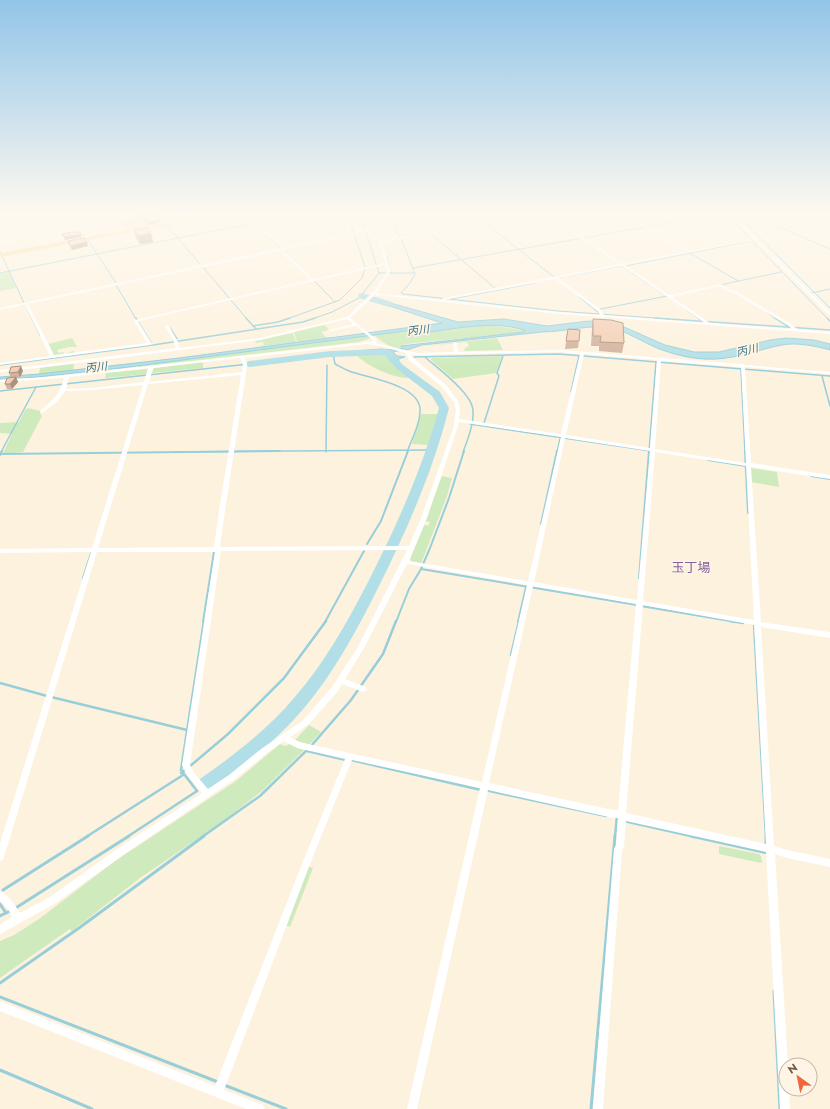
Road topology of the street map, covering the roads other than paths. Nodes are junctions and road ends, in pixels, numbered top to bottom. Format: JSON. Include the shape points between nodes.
{"nodes":[{"id":1,"x":387,"y":264,"type":"edge"},
{"id":2,"x":208,"y":265,"type":"edge"},
{"id":3,"x":297,"y":265,"type":"edge"},
{"id":4,"x":383,"y":265,"type":"edge"},
{"id":5,"x":622,"y":265,"type":"joint"},
{"id":6,"x":779,"y":265,"type":"edge"},
{"id":7,"x":557,"y":278,"type":"junction"},
{"id":8,"x":312,"y":280,"type":"junction"},
{"id":9,"x":668,"y":296,"type":"junction"},
{"id":10,"x":371,"y":297,"type":"junction"},
{"id":11,"x":444,"y":300,"type":"junction"},
{"id":12,"x":26,"y":304,"type":"junction"},
{"id":13,"x":0,"y":309,"type":"edge"},
{"id":14,"x":601,"y":313,"type":"junction"},
{"id":15,"x":830,"y":314,"type":"edge"},
{"id":16,"x":348,"y":318,"type":"junction"},
{"id":17,"x":706,"y":322,"type":"junction"},
{"id":18,"x":356,"y":325,"type":"junction"},
{"id":19,"x":167,"y":326,"type":"dead end"},
{"id":20,"x":793,"y":328,"type":"junction"},
{"id":21,"x":331,"y":330,"type":"dead end"},
{"id":22,"x":830,"y":333,"type":"edge"},
{"id":23,"x":374,"y":343,"type":"junction"},
{"id":24,"x":455,"y":343,"type":"dead end"},
{"id":25,"x":178,"y":349,"type":"junction"},
{"id":26,"x":408,"y":353,"type":"junction"},
{"id":27,"x":456,"y":353,"type":"junction"},
{"id":28,"x":581,"y":355,"type":"junction"},
{"id":29,"x":242,"y":357,"type":"junction"},
{"id":30,"x":52,"y":358,"type":"junction"},
{"id":31,"x":659,"y":361,"type":"junction"},
{"id":32,"x":0,"y":364,"type":"edge"},
{"id":33,"x":151,"y":367,"type":"junction"},
{"id":34,"x":743,"y":368,"type":"junction"},
{"id":35,"x":0,"y":370,"type":"edge"},
{"id":36,"x":243,"y":373,"type":"junction"},
{"id":37,"x":830,"y":373,"type":"edge"},
{"id":38,"x":67,"y":376,"type":"junction"},
{"id":39,"x":0,"y":381,"type":"edge"},
{"id":40,"x":145,"y":383,"type":"junction"},
{"id":41,"x":63,"y":390,"type":"junction"},
{"id":42,"x":42,"y":412,"type":"dead end"},
{"id":43,"x":457,"y":420,"type":"junction"},
{"id":44,"x":562,"y":437,"type":"junction"},
{"id":45,"x":651,"y":450,"type":"junction"},
{"id":46,"x":748,"y":466,"type":"junction"},
{"id":47,"x":830,"y":477,"type":"edge"},
{"id":48,"x":218,"y":548,"type":"junction"},
{"id":49,"x":410,"y":548,"type":"junction"},
{"id":50,"x":94,"y":550,"type":"junction"},
{"id":51,"x":0,"y":551,"type":"edge"},
{"id":52,"x":405,"y":562,"type":"junction"},
{"id":53,"x":530,"y":586,"type":"junction"},
{"id":54,"x":639,"y":603,"type":"junction"},
{"id":55,"x":756,"y":624,"type":"junction"},
{"id":56,"x":830,"y":635,"type":"edge"},
{"id":57,"x":341,"y":680,"type":"junction"},
{"id":58,"x":360,"y":688,"type":"dead end"},
{"id":59,"x":284,"y":737,"type":"junction"},
{"id":60,"x":349,"y":759,"type":"junction"},
{"id":61,"x":204,"y":789,"type":"junction"},
{"id":62,"x":485,"y":789,"type":"junction"},
{"id":63,"x":620,"y":816,"type":"junction"},
{"id":64,"x":769,"y":850,"type":"junction"},
{"id":65,"x":0,"y":857,"type":"edge"},
{"id":66,"x":830,"y":863,"type":"edge"},
{"id":67,"x":0,"y":895,"type":"edge"},
{"id":68,"x":15,"y":913,"type":"junction"},
{"id":69,"x":0,"y":929,"type":"edge"},
{"id":70,"x":0,"y":1006,"type":"edge"},
{"id":71,"x":220,"y":1087,"type":"junction"},
{"id":72,"x":259,"y":1109,"type":"edge"},
{"id":73,"x":412,"y":1109,"type":"edge"},
{"id":74,"x":598,"y":1109,"type":"edge"},
{"id":75,"x":785,"y":1109,"type":"edge"}],
"edges":[{"from":1,"to":10,"type":"street","via":[[389,272]]},
{"from":2,"to":12,"type":"street"},
{"from":3,"to":8,"type":"street"},
{"from":4,"to":8,"type":"street"},
{"from":5,"to":7,"type":"street"},
{"from":5,"to":9,"type":"street"},
{"from":6,"to":15,"type":"street"},
{"from":7,"to":11,"type":"street"},
{"from":7,"to":14,"type":"street"},
{"from":8,"to":30,"type":"street","via":[[138,320],[150,344]]},
{"from":9,"to":17,"type":"street"},
{"from":9,"to":20,"type":"street","via":[[721,285]]},
{"from":10,"to":11,"type":"street"},
{"from":10,"to":16,"type":"street"},
{"from":11,"to":14,"type":"street"},
{"from":12,"to":13,"type":"street"},
{"from":12,"to":30,"type":"street"},
{"from":14,"to":17,"type":"street"},
{"from":16,"to":18,"type":"street"},
{"from":16,"to":25,"type":"street","via":[[266,338]]},
{"from":17,"to":20,"type":"street"},
{"from":18,"to":21,"type":"street"},
{"from":18,"to":23,"type":"street","via":[[372,336]]},
{"from":19,"to":25,"type":"street"},
{"from":20,"to":22,"type":"street"},
{"from":23,"to":26,"type":"street"},
{"from":23,"to":29,"type":"street"},
{"from":24,"to":27,"type":"street"},
{"from":25,"to":35,"type":"street"},
{"from":26,"to":27,"type":"street"},
{"from":26,"to":43,"type":"street","via":[[411,359],[453,397],[458,406]]},
{"from":27,"to":28,"type":"street","via":[[557,351]]},
{"from":28,"to":31,"type":"street"},
{"from":28,"to":44,"type":"street"},
{"from":29,"to":33,"type":"street"},
{"from":29,"to":36,"type":"street","via":[[245,364]]},
{"from":30,"to":32,"type":"street"},
{"from":31,"to":34,"type":"street"},
{"from":31,"to":45,"type":"street"},
{"from":33,"to":38,"type":"street"},
{"from":33,"to":40,"type":"street"},
{"from":34,"to":37,"type":"street"},
{"from":34,"to":46,"type":"street"},
{"from":36,"to":40,"type":"street"},
{"from":36,"to":48,"type":"street"},
{"from":38,"to":39,"type":"street"},
{"from":38,"to":41,"type":"street"},
{"from":40,"to":41,"type":"street"},
{"from":40,"to":50,"type":"street"},
{"from":41,"to":42,"type":"street"},
{"from":43,"to":44,"type":"street"},
{"from":43,"to":49,"type":"street","via":[[424,518]]},
{"from":44,"to":45,"type":"street"},
{"from":44,"to":53,"type":"street"},
{"from":45,"to":46,"type":"street"},
{"from":45,"to":54,"type":"street"},
{"from":46,"to":47,"type":"street"},
{"from":46,"to":55,"type":"street"},
{"from":48,"to":49,"type":"street"},
{"from":48,"to":50,"type":"street"},
{"from":48,"to":61,"type":"street","via":[[187,768]]},
{"from":49,"to":52,"type":"street"},
{"from":50,"to":51,"type":"street"},
{"from":50,"to":65,"type":"street"},
{"from":52,"to":53,"type":"street"},
{"from":52,"to":57,"type":"street","via":[[361,648]]},
{"from":53,"to":54,"type":"street"},
{"from":53,"to":62,"type":"street"},
{"from":54,"to":55,"type":"street"},
{"from":54,"to":63,"type":"street"},
{"from":55,"to":56,"type":"street"},
{"from":55,"to":64,"type":"street"},
{"from":57,"to":58,"type":"street"},
{"from":57,"to":59,"type":"street","via":[[322,706],[305,723]]},
{"from":59,"to":60,"type":"street","via":[[297,745]]},
{"from":59,"to":61,"type":"street","via":[[244,769]]},
{"from":60,"to":62,"type":"street"},
{"from":60,"to":71,"type":"street"},
{"from":61,"to":68,"type":"street","via":[[53,900]]},
{"from":62,"to":63,"type":"street"},
{"from":62,"to":73,"type":"street"},
{"from":63,"to":64,"type":"street"},
{"from":63,"to":74,"type":"street","via":[[620,847]]},
{"from":64,"to":66,"type":"street"},
{"from":64,"to":75,"type":"street"},
{"from":67,"to":68,"type":"street"},
{"from":68,"to":69,"type":"street"},
{"from":70,"to":71,"type":"street"},
{"from":71,"to":72,"type":"street"}]}
